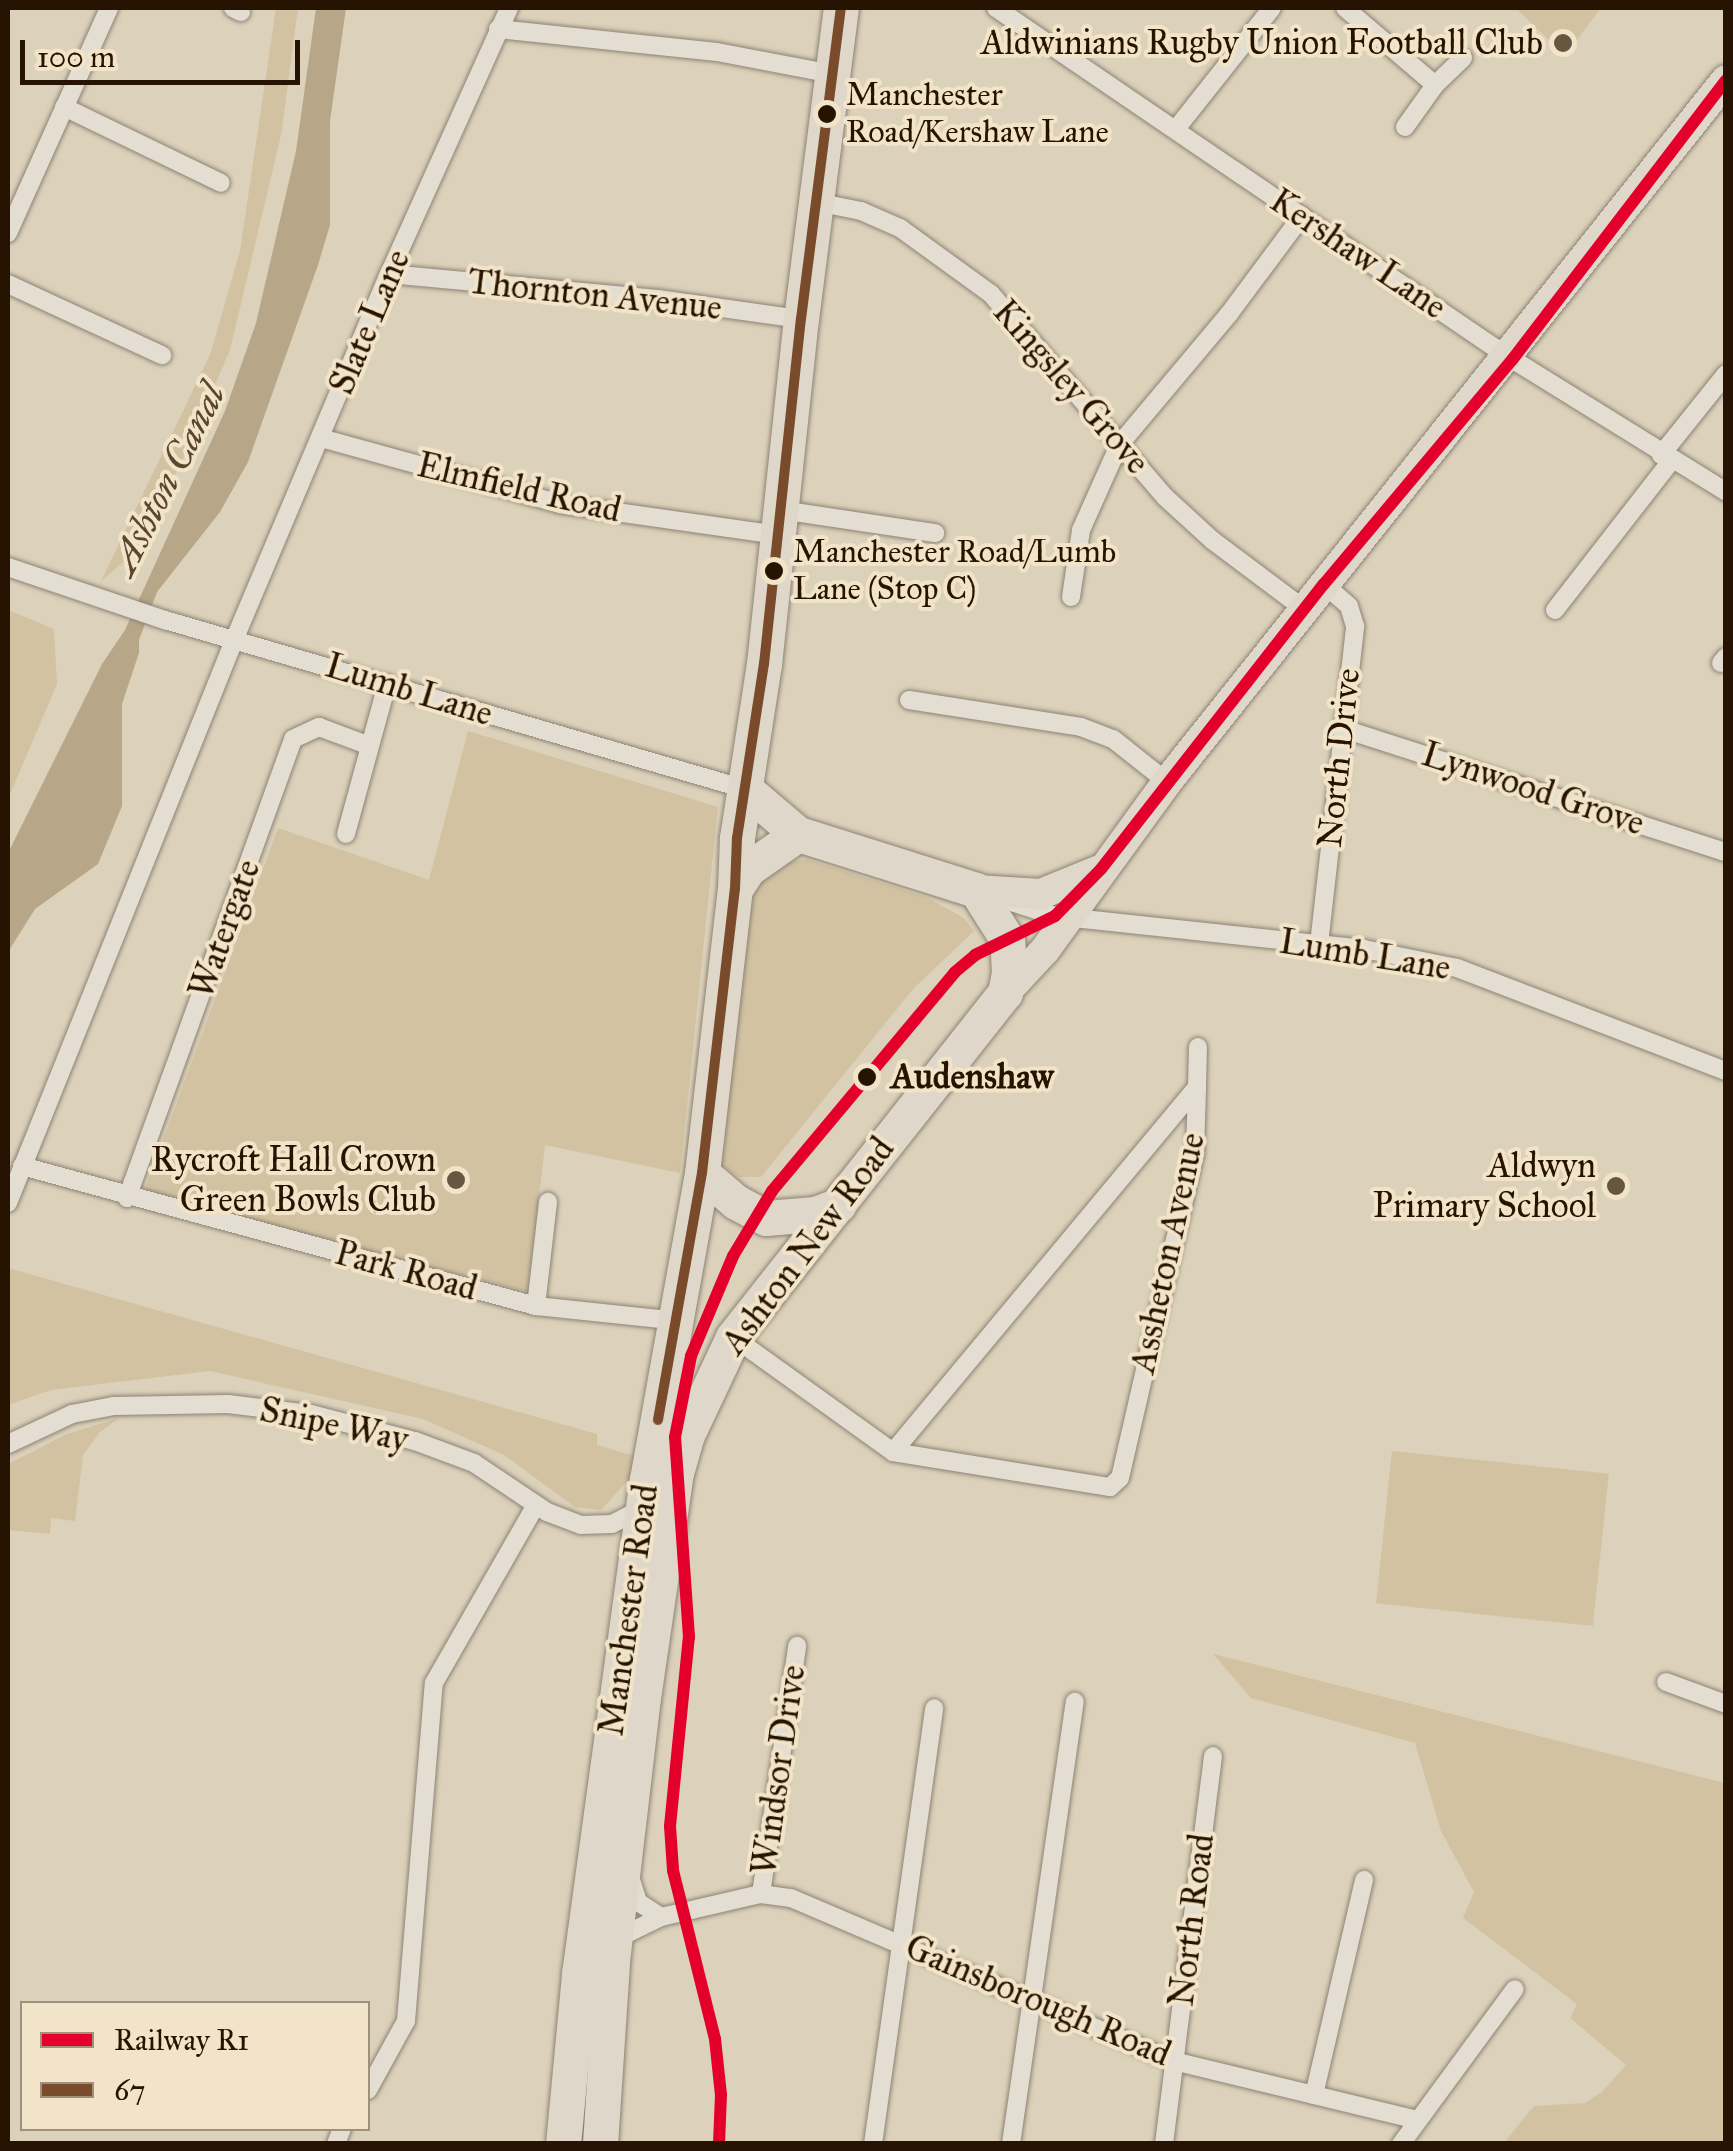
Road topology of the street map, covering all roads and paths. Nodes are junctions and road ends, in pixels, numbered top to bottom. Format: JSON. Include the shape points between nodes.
{"nodes":[{"id":1,"x":109,"y":8,"type":"edge"},
{"id":2,"x":508,"y":8,"type":"edge"},
{"id":3,"x":841,"y":8,"type":"edge"},
{"id":4,"x":996,"y":8,"type":"edge"},
{"id":5,"x":1269,"y":8,"type":"edge"},
{"id":6,"x":1344,"y":8,"type":"edge"},
{"id":7,"x":498,"y":30,"type":"junction"},
{"id":8,"x":1464,"y":58,"type":"dead end"},
{"id":9,"x":832,"y":74,"type":"junction"},
{"id":10,"x":1726,"y":80,"type":"edge"},
{"id":11,"x":1434,"y":86,"type":"junction"},
{"id":12,"x":64,"y":107,"type":"junction"},
{"id":13,"x":1405,"y":127,"type":"dead end"},
{"id":14,"x":1176,"y":129,"type":"junction"},
{"id":15,"x":221,"y":183,"type":"dead end"},
{"id":16,"x":816,"y":202,"type":"junction"},
{"id":17,"x":1302,"y":216,"type":"junction"},
{"id":18,"x":8,"y":233,"type":"edge"},
{"id":19,"x":389,"y":274,"type":"junction"},
{"id":20,"x":8,"y":284,"type":"edge"},
{"id":21,"x":801,"y":320,"type":"junction"},
{"id":22,"x":162,"y":354,"type":"dead end"},
{"id":23,"x":1507,"y":356,"type":"junction"},
{"id":24,"x":1726,"y":374,"type":"edge"},
{"id":25,"x":321,"y":438,"type":"junction"},
{"id":26,"x":1119,"y":445,"type":"junction"},
{"id":27,"x":1666,"y":458,"type":"junction"},
{"id":28,"x":1726,"y":492,"type":"edge"},
{"id":29,"x":780,"y":522,"type":"junction"},
{"id":30,"x":935,"y":532,"type":"dead end"},
{"id":31,"x":8,"y":568,"type":"edge"},
{"id":32,"x":1324,"y":584,"type":"junction"},
{"id":33,"x":1071,"y":597,"type":"dead end"},
{"id":34,"x":1304,"y":608,"type":"junction"},
{"id":35,"x":1555,"y":610,"type":"dead end"},
{"id":36,"x":235,"y":638,"type":"junction"},
{"id":37,"x":387,"y":684,"type":"junction"},
{"id":38,"x":908,"y":700,"type":"dead end"},
{"id":39,"x":1340,"y":728,"type":"junction"},
{"id":40,"x":370,"y":746,"type":"junction"},
{"id":41,"x":1168,"y":782,"type":"junction"},
{"id":42,"x":745,"y":789,"type":"junction"},
{"id":43,"x":346,"y":834,"type":"dead end"},
{"id":44,"x":798,"y":834,"type":"junction"},
{"id":45,"x":1726,"y":852,"type":"edge"},
{"id":46,"x":1101,"y":869,"type":"junction"},
{"id":47,"x":735,"y":890,"type":"junction"},
{"id":48,"x":984,"y":892,"type":"junction"},
{"id":49,"x":1066,"y":916,"type":"junction"},
{"id":50,"x":1319,"y":944,"type":"junction"},
{"id":51,"x":1005,"y":992,"type":"junction"},
{"id":52,"x":1198,"y":1047,"type":"dead end"},
{"id":53,"x":1726,"y":1071,"type":"edge"},
{"id":54,"x":1197,"y":1087,"type":"junction"},
{"id":55,"x":22,"y":1166,"type":"junction"},
{"id":56,"x":702,"y":1173,"type":"junction"},
{"id":57,"x":128,"y":1198,"type":"junction"},
{"id":58,"x":548,"y":1202,"type":"dead end"},
{"id":59,"x":8,"y":1203,"type":"edge"},
{"id":60,"x":838,"y":1204,"type":"junction"},
{"id":61,"x":536,"y":1306,"type":"junction"},
{"id":62,"x":678,"y":1321,"type":"junction"},
{"id":63,"x":733,"y":1337,"type":"junction"},
{"id":64,"x":705,"y":1392,"type":"joint"},
{"id":65,"x":8,"y":1444,"type":"edge"},
{"id":66,"x":893,"y":1452,"type":"junction"},
{"id":67,"x":536,"y":1505,"type":"junction"},
{"id":68,"x":643,"y":1508,"type":"junction"},
{"id":69,"x":796,"y":1646,"type":"dead end"},
{"id":70,"x":1666,"y":1682,"type":"dead end"},
{"id":71,"x":1076,"y":1702,"type":"dead end"},
{"id":72,"x":1726,"y":1704,"type":"edge"},
{"id":73,"x":934,"y":1708,"type":"dead end"},
{"id":74,"x":1213,"y":1756,"type":"dead end"},
{"id":75,"x":624,"y":1859,"type":"junction"},
{"id":76,"x":1364,"y":1880,"type":"dead end"},
{"id":77,"x":761,"y":1894,"type":"junction"},
{"id":78,"x":661,"y":1917,"type":"junction"},
{"id":79,"x":614,"y":1940,"type":"junction"},
{"id":80,"x":903,"y":1942,"type":"junction"},
{"id":81,"x":1515,"y":1990,"type":"dead end"},
{"id":82,"x":1032,"y":1999,"type":"junction"},
{"id":83,"x":1174,"y":2061,"type":"junction"},
{"id":84,"x":370,"y":2086,"type":"edge"},
{"id":85,"x":1314,"y":2095,"type":"junction"},
{"id":86,"x":1418,"y":2120,"type":"junction"},
{"id":87,"x":563,"y":2144,"type":"edge"},
{"id":88,"x":601,"y":2144,"type":"edge"},
{"id":89,"x":873,"y":2144,"type":"edge"},
{"id":90,"x":1011,"y":2144,"type":"edge"},
{"id":91,"x":1164,"y":2144,"type":"edge"},
{"id":92,"x":1401,"y":2144,"type":"edge"}],
"edges":[{"from":1,"to":12,"type":"street"},
{"from":2,"to":7,"type":"street","name":"Slate Lane"},
{"from":3,"to":9,"type":"highway","name":"Manchester Road"},
{"from":4,"to":14,"type":"street","name":"Kershaw Lane"},
{"from":5,"to":14,"type":"street"},
{"from":6,"to":11,"type":"street"},
{"from":7,"to":9,"type":"street","via":[[718,52]]},
{"from":7,"to":19,"type":"street","name":"Slate Lane"},
{"from":8,"to":11,"type":"street"},
{"from":9,"to":16,"type":"highway","name":"Manchester Road"},
{"from":10,"to":23,"type":"main road","name":"Ashton New Road"},
{"from":11,"to":13,"type":"street"},
{"from":12,"to":15,"type":"street"},
{"from":12,"to":18,"type":"street"},
{"from":14,"to":17,"type":"street","name":"Kershaw Lane"},
{"from":16,"to":21,"type":"highway","name":"Manchester Road"},
{"from":16,"to":26,"type":"street","name":"Kingsley Grove","via":[[900,228],[992,294]]},
{"from":17,"to":23,"type":"street","name":"Kershaw Lane"},
{"from":17,"to":26,"type":"street"},
{"from":19,"to":21,"type":"street","name":"Thornton Avenue","via":[[658,299]]},
{"from":19,"to":25,"type":"street","name":"Slate Lane"},
{"from":20,"to":22,"type":"street"},
{"from":21,"to":29,"type":"highway","name":"Manchester Road"},
{"from":23,"to":27,"type":"street","name":"Kershaw Lane"},
{"from":23,"to":32,"type":"main road","name":"Ashton New Road"},
{"from":24,"to":27,"type":"street"},
{"from":25,"to":29,"type":"street","name":"Elmfield Road","via":[[560,504]]},
{"from":25,"to":36,"type":"street","name":"Slate Lane"},
{"from":26,"to":33,"type":"street","via":[[1081,530]]},
{"from":26,"to":34,"type":"street","name":"Kingsley Grove","via":[[1212,540]]},
{"from":27,"to":28,"type":"street","name":"Kershaw Lane"},
{"from":27,"to":35,"type":"street"},
{"from":29,"to":30,"type":"street","name":"Elmfield Road"},
{"from":29,"to":42,"type":"highway","name":"Manchester Road"},
{"from":31,"to":36,"type":"street","name":"Lumb Lane"},
{"from":32,"to":34,"type":"main road","name":"Ashton New Road"},
{"from":32,"to":39,"type":"street","name":"North Drive","via":[[1348,606],[1355,626]]},
{"from":34,"to":41,"type":"main road","name":"Ashton New Road"},
{"from":36,"to":37,"type":"street","name":"Lumb Lane"},
{"from":36,"to":55,"type":"street"},
{"from":37,"to":40,"type":"street"},
{"from":37,"to":42,"type":"street","name":"Lumb Lane"},
{"from":38,"to":41,"type":"street","via":[[1081,727],[1113,739]]},
{"from":39,"to":45,"type":"street","name":"Lynwood Grove"},
{"from":39,"to":50,"type":"street","name":"North Drive"},
{"from":40,"to":43,"type":"street"},
{"from":40,"to":57,"type":"street","name":"Watergate","via":[[320,727],[294,739]]},
{"from":41,"to":46,"type":"main road","name":"Ashton New Road"},
{"from":42,"to":44,"type":"highway","name":"Lumb Lane"},
{"from":42,"to":47,"type":"highway","name":"Manchester Road"},
{"from":44,"to":47,"type":"highway","via":[[748,870]]},
{"from":44,"to":48,"type":"highway","name":"Lumb Lane"},
{"from":46,"to":48,"type":"main road","name":"Lumb Lane","via":[[1041,894]]},
{"from":46,"to":49,"type":"main road","name":"Ashton New Road"},
{"from":47,"to":56,"type":"highway","name":"Manchester Road"},
{"from":48,"to":49,"type":"street","name":"Lumb Lane"},
{"from":48,"to":51,"type":"highway","via":[[1008,939]]},
{"from":49,"to":50,"type":"street","name":"Lumb Lane"},
{"from":49,"to":51,"type":"main road","name":"Ashton New Road"},
{"from":50,"to":53,"type":"street","name":"Lumb Lane","via":[[1457,968]]},
{"from":51,"to":60,"type":"highway","name":"Ashton New Road"},
{"from":52,"to":54,"type":"street"},
{"from":54,"to":66,"type":"street","name":"Assheton Avenue"},
{"from":54,"to":66,"type":"street","name":"Assheton Avenue","via":[[1196,1152],[1120,1478],[1110,1487]]},
{"from":55,"to":57,"type":"street","name":"Park Road"},
{"from":55,"to":59,"type":"street"},
{"from":56,"to":60,"type":"highway","via":[[766,1218],[815,1214]]},
{"from":56,"to":62,"type":"highway","name":"Manchester Road"},
{"from":57,"to":61,"type":"street","name":"Park Road"},
{"from":58,"to":61,"type":"street"},
{"from":60,"to":63,"type":"highway","name":"Ashton New Road"},
{"from":61,"to":62,"type":"street","name":"Park Road"},
{"from":62,"to":63,"type":"highway"},
{"from":62,"to":68,"type":"highway","name":"Manchester Road"},
{"from":63,"to":64,"type":"highway","name":"Ashton New Road"},
{"from":63,"to":66,"type":"street","name":"Assheton Avenue"},
{"from":64,"to":75,"type":"highway","name":"Manchester Road","via":[[676,1473]]},
{"from":65,"to":67,"type":"street","name":"Snipe Way","via":[[72,1414],[114,1406],[190,1402],[264,1408],[349,1421],[442,1450],[494,1473]]},
{"from":67,"to":68,"type":"street","name":"Snipe Way","via":[[581,1524],[612,1524]]},
{"from":67,"to":84,"type":"street","via":[[434,1683],[406,2020]]},
{"from":68,"to":87,"type":"highway","name":"Manchester Road","via":[[579,1974]]},
{"from":69,"to":77,"type":"street","name":"Windsor Drive"},
{"from":70,"to":72,"type":"street"},
{"from":71,"to":82,"type":"street"},
{"from":73,"to":80,"type":"street"},
{"from":74,"to":83,"type":"street","name":"North Road"},
{"from":75,"to":78,"type":"street","via":[[638,1902]]},
{"from":75,"to":79,"type":"highway","name":"Manchester Road"},
{"from":76,"to":85,"type":"street"},
{"from":77,"to":78,"type":"street","name":"Gainsborough Road"},
{"from":77,"to":80,"type":"street","name":"Gainsborough Road","via":[[791,1898]]},
{"from":78,"to":79,"type":"street","name":"Gainsborough Road"},
{"from":79,"to":88,"type":"highway","name":"Manchester Road"},
{"from":80,"to":82,"type":"street","name":"Gainsborough Road"},
{"from":80,"to":89,"type":"street"},
{"from":81,"to":86,"type":"street"},
{"from":82,"to":83,"type":"street","name":"Gainsborough Road"},
{"from":82,"to":90,"type":"street"},
{"from":83,"to":85,"type":"street","name":"Gainsborough Road"},
{"from":83,"to":91,"type":"street","name":"North Road"},
{"from":85,"to":86,"type":"street","name":"Gainsborough Road"},
{"from":86,"to":92,"type":"street"}]}
